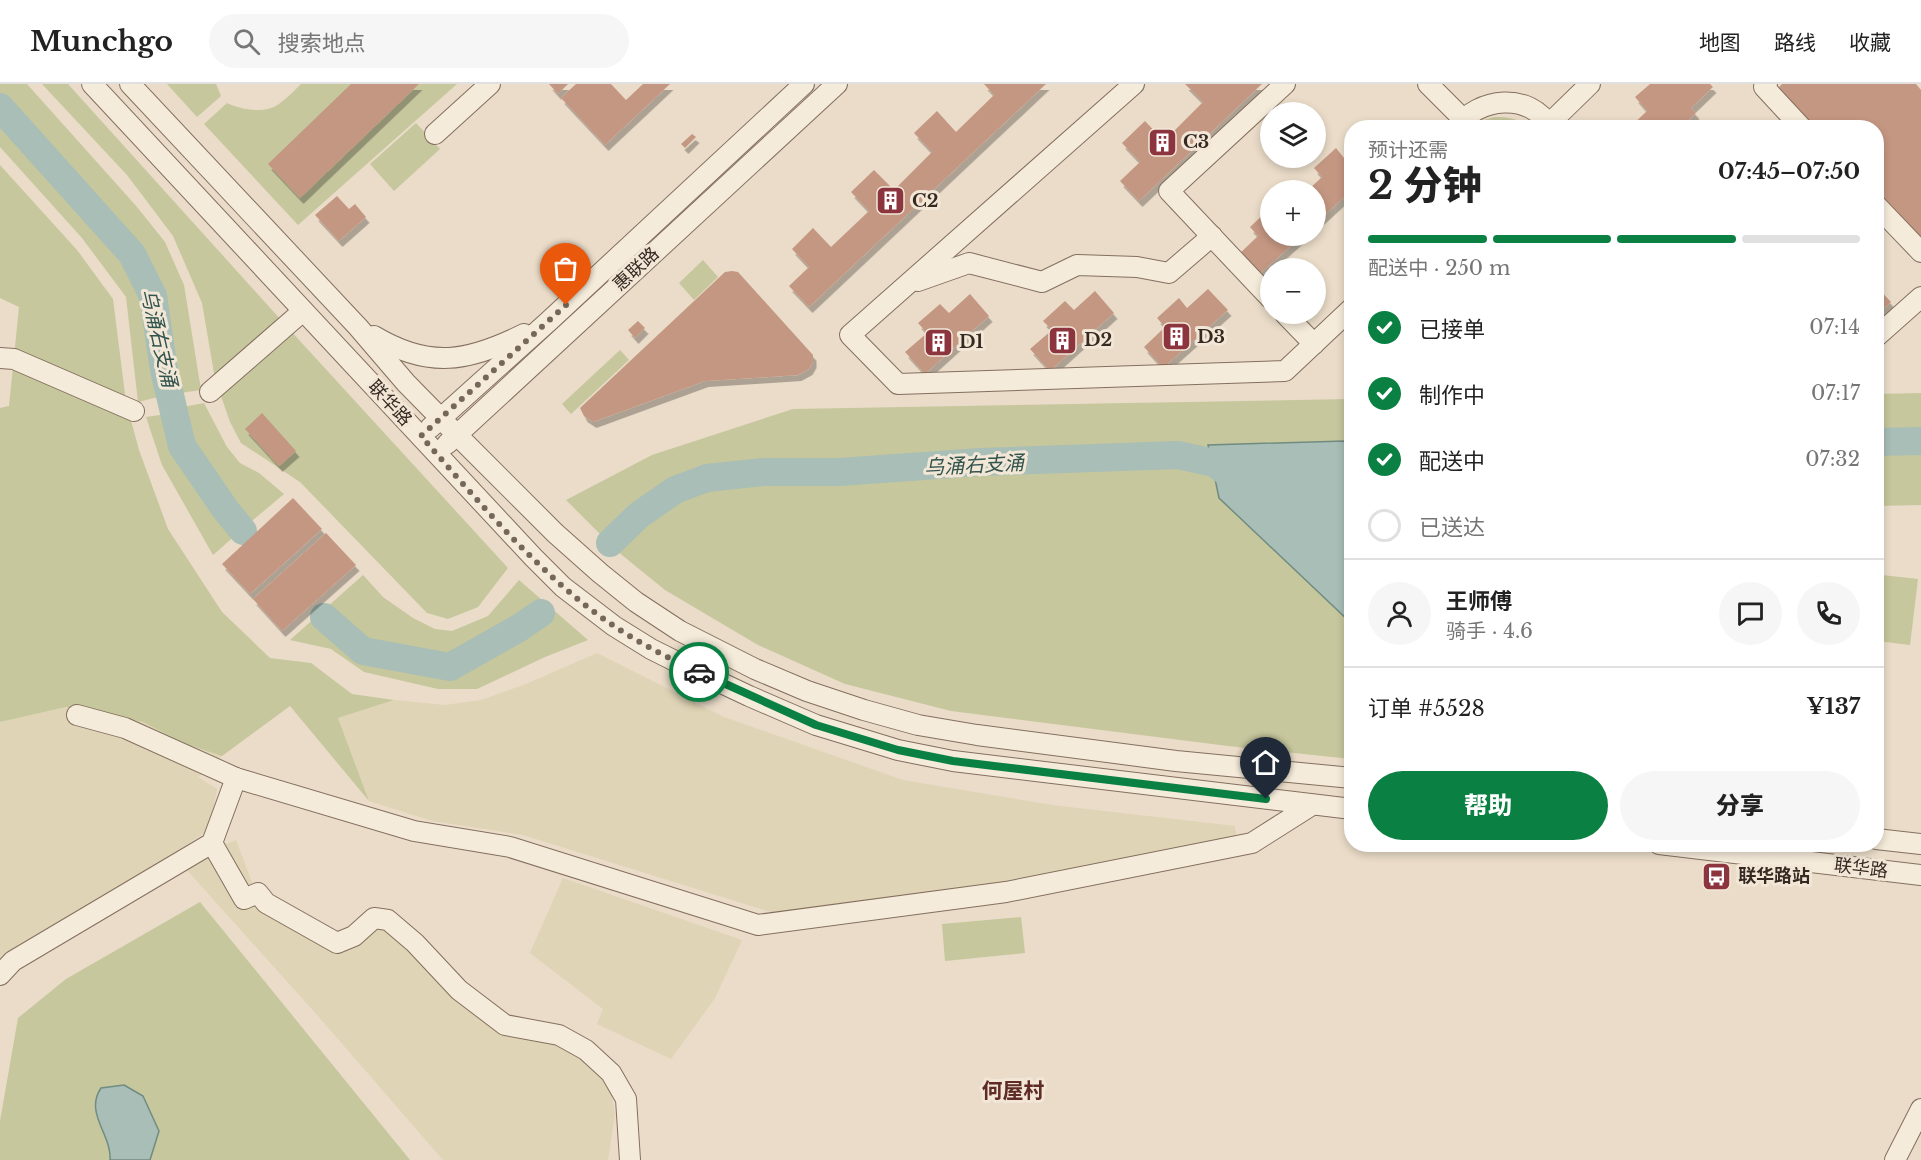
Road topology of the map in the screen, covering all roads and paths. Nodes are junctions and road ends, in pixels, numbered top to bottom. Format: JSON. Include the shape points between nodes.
{"nodes":[{"id":1,"x":92,"y":84,"type":"edge"},
{"id":2,"x":130,"y":84,"type":"edge"},
{"id":3,"x":490,"y":84,"type":"edge"},
{"id":4,"x":804,"y":84,"type":"edge"},
{"id":5,"x":837,"y":84,"type":"edge"},
{"id":6,"x":1134,"y":84,"type":"edge"},
{"id":7,"x":1285,"y":84,"type":"edge"},
{"id":8,"x":1428,"y":84,"type":"edge"},
{"id":9,"x":1590,"y":84,"type":"edge"},
{"id":10,"x":1767,"y":84,"type":"edge"},
{"id":11,"x":1457,"y":120,"type":"edge"},
{"id":12,"x":1463,"y":120,"type":"edge"},
{"id":13,"x":1544,"y":120,"type":"edge"},
{"id":14,"x":1556,"y":120,"type":"edge"},
{"id":15,"x":1795,"y":120,"type":"edge"},
{"id":16,"x":435,"y":134,"type":"dead end"},
{"id":17,"x":1884,"y":214,"type":"edge"},
{"id":18,"x":1212,"y":236,"type":"junction"},
{"id":19,"x":1921,"y":252,"type":"edge"},
{"id":20,"x":907,"y":285,"type":"junction"},
{"id":21,"x":1260,"y":287,"type":"edge"},
{"id":22,"x":1921,"y":297,"type":"edge"},
{"id":23,"x":303,"y":310,"type":"junction"},
{"id":24,"x":1344,"y":316,"type":"edge"},
{"id":25,"x":549,"y":321,"type":"junction"},
{"id":26,"x":1295,"y":324,"type":"edge"},
{"id":27,"x":358,"y":327,"type":"junction"},
{"id":28,"x":1884,"y":330,"type":"edge"},
{"id":29,"x":1314,"y":344,"type":"junction"},
{"id":30,"x":0,"y":358,"type":"edge"},
{"id":31,"x":210,"y":392,"type":"dead end"},
{"id":32,"x":134,"y":411,"type":"dead end"},
{"id":33,"x":440,"y":419,"type":"junction"},
{"id":34,"x":457,"y":435,"type":"junction"},
{"id":35,"x":421,"y":436,"type":"junction"},
{"id":36,"x":436,"y":454,"type":"junction"},
{"id":37,"x":77,"y":715,"type":"dead end"},
{"id":38,"x":1344,"y":777,"type":"edge"},
{"id":39,"x":236,"y":778,"type":"junction"},
{"id":40,"x":1312,"y":805,"type":"junction"},
{"id":41,"x":1344,"y":808,"type":"edge"},
{"id":42,"x":1884,"y":840,"type":"edge"},
{"id":43,"x":212,"y":843,"type":"junction"},
{"id":44,"x":1921,"y":844,"type":"edge"},
{"id":45,"x":1727,"y":852,"type":"edge"},
{"id":46,"x":1921,"y":875,"type":"edge"},
{"id":47,"x":0,"y":975,"type":"edge"},
{"id":48,"x":1921,"y":1109,"type":"edge"},
{"id":49,"x":630,"y":1160,"type":"edge"},
{"id":50,"x":1895,"y":1160,"type":"edge"}],
"edges":[{"from":1,"to":23,"type":"street","name":"联华路"},
{"from":2,"to":27,"type":"street","name":"联华路"},
{"from":3,"to":16,"type":"street"},
{"from":4,"to":25,"type":"street","name":"惠联路"},
{"from":5,"to":34,"type":"street","name":"惠联路"},
{"from":6,"to":20,"type":"street"},
{"from":7,"to":18,"type":"street","via":[[1169,191]]},
{"from":8,"to":11,"type":"street"},
{"from":9,"to":14,"type":"street"},
{"from":10,"to":15,"type":"street","via":[[1764,87]]},
{"from":12,"to":13,"type":"street","via":[[1479,107],[1498,102],[1517,103]]},
{"from":17,"to":19,"type":"street"},
{"from":18,"to":20,"type":"street","via":[[1169,273],[1137,267],[1077,265],[1042,282],[969,262]]},
{"from":18,"to":21,"type":"street"},
{"from":20,"to":29,"type":"street","via":[[850,335],[898,384],[1286,371]]},
{"from":22,"to":28,"type":"street"},
{"from":23,"to":31,"type":"street"},
{"from":23,"to":35,"type":"street","name":"联华路"},
{"from":24,"to":29,"type":"street"},
{"from":25,"to":27,"type":"street","via":[[497,348],[447,359],[428,359],[394,348]]},
{"from":25,"to":33,"type":"street","name":"惠联路"},
{"from":26,"to":29,"type":"street"},
{"from":27,"to":33,"type":"street","name":"联华路"},
{"from":30,"to":32,"type":"street","via":[[14,359]]},
{"from":33,"to":34,"type":"street","name":"联华路"},
{"from":33,"to":35,"type":"street","name":"惠联路"},
{"from":34,"to":36,"type":"street","name":"惠联路"},
{"from":34,"to":38,"type":"street","name":"联华路","via":[[555,533],[636,602],[680,631],[816,694],[918,725],[989,737]]},
{"from":35,"to":36,"type":"street","name":"联华路"},
{"from":36,"to":40,"type":"street","name":"联华路","via":[[563,587],[614,626],[651,649],[816,725],[898,750],[975,764]]},
{"from":37,"to":39,"type":"street","via":[[125,728]]},
{"from":39,"to":40,"type":"street","via":[[414,831],[510,847],[758,925],[1006,892],[1252,843]]},
{"from":39,"to":43,"type":"street"},
{"from":40,"to":41,"type":"street","name":"联华路"},
{"from":42,"to":44,"type":"street"},
{"from":43,"to":47,"type":"street","via":[[13,961]]},
{"from":43,"to":49,"type":"street","via":[[244,899],[258,893],[266,903],[337,943],[354,936],[374,918],[388,920],[459,990],[505,1025],[559,1035],[586,1050],[611,1073],[626,1099]]},
{"from":45,"to":46,"type":"street","name":"联华路"},
{"from":48,"to":50,"type":"street"}]}
